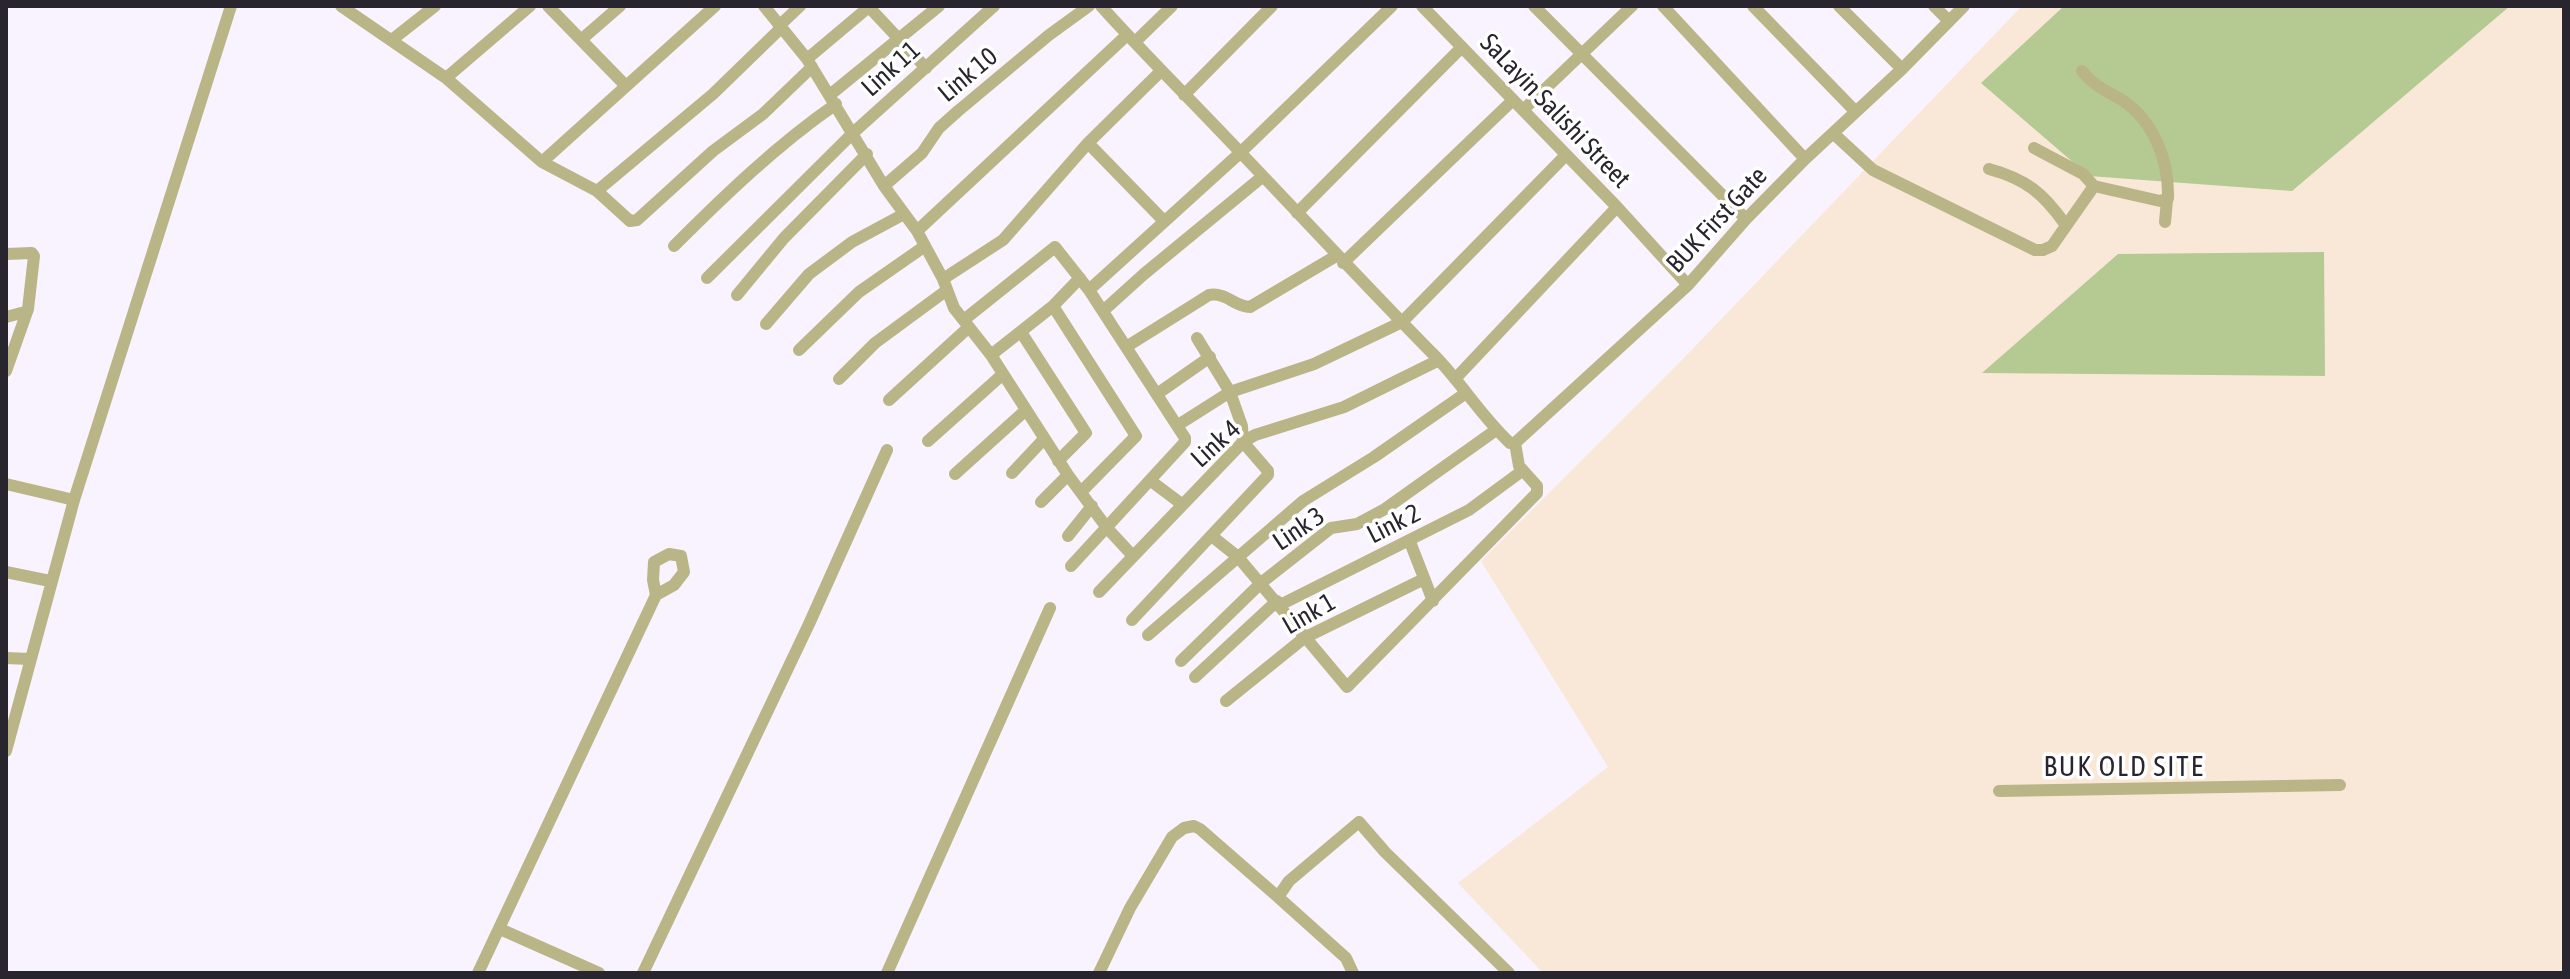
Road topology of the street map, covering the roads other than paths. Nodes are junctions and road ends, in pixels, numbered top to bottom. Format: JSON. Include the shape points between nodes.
{"nodes":[{"id":1,"x":231,"y":6,"type":"edge"},
{"id":2,"x":341,"y":6,"type":"edge"},
{"id":3,"x":435,"y":6,"type":"edge"},
{"id":4,"x":507,"y":6,"type":"edge"},
{"id":5,"x":530,"y":6,"type":"edge"},
{"id":6,"x":548,"y":6,"type":"edge"},
{"id":7,"x":620,"y":6,"type":"edge"},
{"id":8,"x":715,"y":6,"type":"edge"},
{"id":9,"x":764,"y":6,"type":"edge"},
{"id":10,"x":800,"y":6,"type":"edge"},
{"id":11,"x":869,"y":6,"type":"edge"},
{"id":12,"x":939,"y":6,"type":"edge"},
{"id":13,"x":994,"y":6,"type":"edge"},
{"id":14,"x":1089,"y":6,"type":"edge"},
{"id":15,"x":1101,"y":6,"type":"edge"},
{"id":16,"x":1172,"y":6,"type":"edge"},
{"id":17,"x":1272,"y":6,"type":"edge"},
{"id":18,"x":1392,"y":6,"type":"edge"},
{"id":19,"x":1422,"y":6,"type":"edge"},
{"id":20,"x":1534,"y":6,"type":"edge"},
{"id":21,"x":1632,"y":6,"type":"edge"},
{"id":22,"x":1663,"y":6,"type":"edge"},
{"id":23,"x":1753,"y":6,"type":"edge"},
{"id":24,"x":1839,"y":6,"type":"edge"},
{"id":25,"x":1934,"y":6,"type":"edge"},
{"id":26,"x":1964,"y":6,"type":"edge"},
{"id":27,"x":516,"y":18,"type":"junction"},
{"id":28,"x":1949,"y":21,"type":"junction"},
{"id":29,"x":780,"y":27,"type":"junction"},
{"id":30,"x":1131,"y":38,"type":"junction"},
{"id":31,"x":393,"y":39,"type":"junction"},
{"id":32,"x":582,"y":39,"type":"junction"},
{"id":33,"x":900,"y":40,"type":"junction"},
{"id":34,"x":1462,"y":47,"type":"junction"},
{"id":35,"x":1583,"y":55,"type":"junction"},
{"id":36,"x":810,"y":63,"type":"junction"},
{"id":37,"x":926,"y":68,"type":"junction"},
{"id":38,"x":1902,"y":69,"type":"junction"},
{"id":39,"x":2082,"y":71,"type":"dead end"},
{"id":40,"x":1160,"y":72,"type":"junction"},
{"id":41,"x":446,"y":78,"type":"junction"},
{"id":42,"x":626,"y":86,"type":"junction"},
{"id":43,"x":1184,"y":95,"type":"junction"},
{"id":44,"x":834,"y":99,"type":"junction"},
{"id":45,"x":1513,"y":100,"type":"junction"},
{"id":46,"x":1523,"y":110,"type":"junction"},
{"id":47,"x":1856,"y":112,"type":"junction"},
{"id":48,"x":854,"y":132,"type":"junction"},
{"id":49,"x":1834,"y":134,"type":"junction"},
{"id":50,"x":1088,"y":143,"type":"junction"},
{"id":51,"x":2034,"y":148,"type":"dead end"},
{"id":52,"x":1240,"y":153,"type":"junction"},
{"id":53,"x":867,"y":154,"type":"junction"},
{"id":54,"x":1566,"y":155,"type":"junction"},
{"id":55,"x":1805,"y":159,"type":"junction"},
{"id":56,"x":542,"y":162,"type":"junction"},
{"id":57,"x":1989,"y":169,"type":"dead end"},
{"id":58,"x":1262,"y":177,"type":"junction"},
{"id":59,"x":884,"y":186,"type":"junction"},
{"id":60,"x":2094,"y":186,"type":"junction"},
{"id":61,"x":597,"y":191,"type":"junction"},
{"id":62,"x":2167,"y":200,"type":"junction"},
{"id":63,"x":1617,"y":207,"type":"junction"},
{"id":64,"x":1297,"y":213,"type":"junction"},
{"id":65,"x":904,"y":214,"type":"junction"},
{"id":66,"x":1746,"y":219,"type":"junction"},
{"id":67,"x":1164,"y":221,"type":"junction"},
{"id":68,"x":2165,"y":222,"type":"dead end"},
{"id":69,"x":2065,"y":224,"type":"junction"},
{"id":70,"x":917,"y":231,"type":"junction"},
{"id":71,"x":674,"y":246,"type":"dead end"},
{"id":72,"x":925,"y":246,"type":"junction"},
{"id":73,"x":6,"y":254,"type":"edge"},
{"id":74,"x":1340,"y":260,"type":"junction"},
{"id":75,"x":707,"y":278,"type":"dead end"},
{"id":76,"x":1080,"y":278,"type":"junction"},
{"id":77,"x":945,"y":284,"type":"junction"},
{"id":78,"x":1688,"y":285,"type":"junction"},
{"id":79,"x":1089,"y":290,"type":"junction"},
{"id":80,"x":737,"y":295,"type":"dead end"},
{"id":81,"x":1053,"y":306,"type":"junction"},
{"id":82,"x":1103,"y":311,"type":"junction"},
{"id":83,"x":25,"y":312,"type":"junction"},
{"id":84,"x":6,"y":317,"type":"edge"},
{"id":85,"x":1402,"y":322,"type":"junction"},
{"id":86,"x":967,"y":323,"type":"junction"},
{"id":87,"x":766,"y":324,"type":"dead end"},
{"id":88,"x":1021,"y":332,"type":"junction"},
{"id":89,"x":1197,"y":338,"type":"dead end"},
{"id":90,"x":1126,"y":347,"type":"junction"},
{"id":91,"x":799,"y":350,"type":"dead end"},
{"id":92,"x":991,"y":355,"type":"junction"},
{"id":93,"x":1210,"y":357,"type":"junction"},
{"id":94,"x":1439,"y":360,"type":"junction"},
{"id":95,"x":6,"y":371,"type":"edge"},
{"id":96,"x":1003,"y":374,"type":"junction"},
{"id":97,"x":839,"y":379,"type":"dead end"},
{"id":98,"x":1455,"y":379,"type":"junction"},
{"id":99,"x":1230,"y":392,"type":"junction"},
{"id":100,"x":1466,"y":393,"type":"junction"},
{"id":101,"x":1157,"y":394,"type":"junction"},
{"id":102,"x":889,"y":400,"type":"dead end"},
{"id":103,"x":1026,"y":410,"type":"junction"},
{"id":104,"x":1178,"y":425,"type":"junction"},
{"id":105,"x":1496,"y":430,"type":"junction"},
{"id":106,"x":1044,"y":439,"type":"junction"},
{"id":107,"x":928,"y":441,"type":"dead end"},
{"id":108,"x":1243,"y":442,"type":"junction"},
{"id":109,"x":1515,"y":443,"type":"junction"},
{"id":110,"x":887,"y":450,"type":"dead end"},
{"id":111,"x":1058,"y":461,"type":"junction"},
{"id":112,"x":1522,"y":471,"type":"junction"},
{"id":113,"x":1012,"y":473,"type":"dead end"},
{"id":114,"x":955,"y":474,"type":"dead end"},
{"id":115,"x":1068,"y":475,"type":"junction"},
{"id":116,"x":1151,"y":481,"type":"junction"},
{"id":117,"x":6,"y":484,"type":"edge"},
{"id":118,"x":1081,"y":492,"type":"junction"},
{"id":119,"x":74,"y":500,"type":"junction"},
{"id":120,"x":1041,"y":502,"type":"dead end"},
{"id":121,"x":1183,"y":505,"type":"junction"},
{"id":122,"x":1092,"y":506,"type":"junction"},
{"id":123,"x":1107,"y":528,"type":"junction"},
{"id":124,"x":1068,"y":536,"type":"dead end"},
{"id":125,"x":1213,"y":537,"type":"junction"},
{"id":126,"x":1410,"y":542,"type":"junction"},
{"id":127,"x":1133,"y":556,"type":"junction"},
{"id":128,"x":1238,"y":557,"type":"junction"},
{"id":129,"x":1071,"y":566,"type":"dead end"},
{"id":130,"x":6,"y":572,"type":"edge"},
{"id":131,"x":1424,"y":579,"type":"junction"},
{"id":132,"x":50,"y":581,"type":"junction"},
{"id":133,"x":1261,"y":583,"type":"junction"},
{"id":134,"x":1099,"y":592,"type":"dead end"},
{"id":135,"x":656,"y":595,"type":"dead end"},
{"id":136,"x":1433,"y":601,"type":"junction"},
{"id":137,"x":1278,"y":603,"type":"junction"},
{"id":138,"x":1050,"y":608,"type":"dead end"},
{"id":139,"x":1132,"y":620,"type":"dead end"},
{"id":140,"x":1148,"y":635,"type":"dead end"},
{"id":141,"x":1304,"y":638,"type":"junction"},
{"id":142,"x":6,"y":658,"type":"edge"},
{"id":143,"x":30,"y":659,"type":"junction"},
{"id":144,"x":1181,"y":661,"type":"dead end"},
{"id":145,"x":1195,"y":677,"type":"dead end"},
{"id":146,"x":1226,"y":701,"type":"dead end"},
{"id":147,"x":7,"y":743,"type":"edge"},
{"id":148,"x":2340,"y":785,"type":"dead end"},
{"id":149,"x":1999,"y":791,"type":"dead end"},
{"id":150,"x":1278,"y":897,"type":"junction"},
{"id":151,"x":500,"y":929,"type":"junction"},
{"id":152,"x":478,"y":973,"type":"edge"},
{"id":153,"x":599,"y":973,"type":"edge"},
{"id":154,"x":643,"y":973,"type":"edge"},
{"id":155,"x":887,"y":973,"type":"edge"},
{"id":156,"x":1099,"y":973,"type":"edge"},
{"id":157,"x":1353,"y":973,"type":"edge"},
{"id":158,"x":1509,"y":973,"type":"edge"}],
"edges":[{"from":1,"to":119,"type":"street"},
{"from":2,"to":31,"type":"street"},
{"from":3,"to":31,"type":"street"},
{"from":4,"to":27,"type":"street"},
{"from":5,"to":27,"type":"street"},
{"from":6,"to":32,"type":"street"},
{"from":7,"to":32,"type":"street"},
{"from":8,"to":42,"type":"street"},
{"from":9,"to":29,"type":"street"},
{"from":10,"to":29,"type":"street"},
{"from":11,"to":33,"type":"street"},
{"from":11,"to":36,"type":"street"},
{"from":12,"to":33,"type":"street"},
{"from":13,"to":37,"type":"street","name":"Link 11"},
{"from":14,"to":59,"type":"street","name":"Link 10","via":[[948,120],[922,153]]},
{"from":15,"to":30,"type":"street"},
{"from":16,"to":30,"type":"street"},
{"from":17,"to":43,"type":"street"},
{"from":18,"to":52,"type":"street"},
{"from":19,"to":34,"type":"street","name":"SaLayin Salishi Street"},
{"from":20,"to":35,"type":"street"},
{"from":21,"to":35,"type":"street"},
{"from":22,"to":55,"type":"street"},
{"from":23,"to":47,"type":"street"},
{"from":24,"to":38,"type":"street"},
{"from":25,"to":28,"type":"street"},
{"from":26,"to":28,"type":"street","name":"BUK First Gate"},
{"from":27,"to":41,"type":"street"},
{"from":28,"to":38,"type":"street","name":"BUK First Gate"},
{"from":29,"to":36,"type":"street"},
{"from":29,"to":61,"type":"street","via":[[713,94]]},
{"from":30,"to":40,"type":"street"},
{"from":30,"to":70,"type":"street"},
{"from":31,"to":41,"type":"street"},
{"from":32,"to":42,"type":"street"},
{"from":33,"to":37,"type":"street"},
{"from":33,"to":44,"type":"street"},
{"from":34,"to":45,"type":"street","name":"SaLayin Salishi Street"},
{"from":34,"to":64,"type":"street"},
{"from":35,"to":46,"type":"street"},
{"from":35,"to":66,"type":"street"},
{"from":36,"to":44,"type":"street"},
{"from":36,"to":61,"type":"street","via":[[763,114],[637,220],[630,221]]},
{"from":37,"to":48,"type":"street","name":"Link 11"},
{"from":38,"to":47,"type":"street","name":"BUK First Gate"},
{"from":39,"to":62,"type":"street","via":[[2091,83],[2133,109],[2153,134],[2166,167]]},
{"from":40,"to":43,"type":"street"},
{"from":40,"to":50,"type":"street"},
{"from":41,"to":56,"type":"street"},
{"from":42,"to":56,"type":"street"},
{"from":43,"to":52,"type":"street"},
{"from":44,"to":48,"type":"street"},
{"from":44,"to":71,"type":"street"},
{"from":45,"to":46,"type":"street","name":"SaLayin Salishi Street"},
{"from":45,"to":74,"type":"street"},
{"from":46,"to":54,"type":"street","name":"SaLayin Salishi Street"},
{"from":47,"to":49,"type":"street","name":"BUK First Gate"},
{"from":48,"to":53,"type":"street"},
{"from":48,"to":75,"type":"street","name":"Link 11"},
{"from":49,"to":55,"type":"street","name":"BUK First Gate"},
{"from":49,"to":69,"type":"street","via":[[1873,170],[2035,250],[2052,246]]},
{"from":50,"to":67,"type":"street"},
{"from":50,"to":77,"type":"street","via":[[1003,240]]},
{"from":51,"to":60,"type":"street","via":[[2083,174]]},
{"from":52,"to":58,"type":"street"},
{"from":52,"to":67,"type":"street"},
{"from":52,"to":79,"type":"street"},
{"from":53,"to":59,"type":"street"},
{"from":53,"to":80,"type":"street","via":[[784,238]]},
{"from":54,"to":63,"type":"street","name":"SaLayin Salishi Street"},
{"from":54,"to":85,"type":"street"},
{"from":55,"to":66,"type":"street","name":"BUK First Gate"},
{"from":56,"to":61,"type":"street"},
{"from":57,"to":69,"type":"street","via":[[2032,187]]},
{"from":58,"to":64,"type":"street"},
{"from":58,"to":82,"type":"street"},
{"from":59,"to":65,"type":"street"},
{"from":60,"to":62,"type":"street"},
{"from":60,"to":69,"type":"street"},
{"from":62,"to":68,"type":"street"},
{"from":63,"to":78,"type":"street","name":"SaLayin Salishi Street"},
{"from":63,"to":98,"type":"street"},
{"from":64,"to":74,"type":"street"},
{"from":65,"to":70,"type":"street"},
{"from":65,"to":87,"type":"street","via":[[852,242],[809,274]]},
{"from":66,"to":78,"type":"street","name":"BUK First Gate"},
{"from":67,"to":79,"type":"street"},
{"from":70,"to":72,"type":"street"},
{"from":72,"to":77,"type":"street"},
{"from":72,"to":91,"type":"street","via":[[859,292]]},
{"from":73,"to":83,"type":"street","via":[[33,254]]},
{"from":74,"to":85,"type":"street"},
{"from":74,"to":90,"type":"street","via":[[1250,307],[1224,294],[1209,295]]},
{"from":76,"to":79,"type":"street"},
{"from":76,"to":81,"type":"street"},
{"from":76,"to":86,"type":"street","via":[[1052,247]]},
{"from":77,"to":86,"type":"street"},
{"from":77,"to":97,"type":"street"},
{"from":78,"to":109,"type":"street","name":"BUK First Gate"},
{"from":79,"to":82,"type":"street"},
{"from":81,"to":88,"type":"street"},
{"from":81,"to":118,"type":"street","via":[[1136,436]]},
{"from":82,"to":90,"type":"street"},
{"from":83,"to":84,"type":"street"},
{"from":83,"to":95,"type":"street"},
{"from":85,"to":94,"type":"street"},
{"from":85,"to":99,"type":"street","via":[[1314,364]]},
{"from":86,"to":92,"type":"street"},
{"from":86,"to":102,"type":"street"},
{"from":88,"to":92,"type":"street"},
{"from":88,"to":111,"type":"street","via":[[1086,433]]},
{"from":89,"to":93,"type":"street"},
{"from":90,"to":101,"type":"street"},
{"from":92,"to":96,"type":"street"},
{"from":93,"to":99,"type":"street"},
{"from":93,"to":101,"type":"street"},
{"from":94,"to":98,"type":"street"},
{"from":94,"to":108,"type":"street","name":"Link 4","via":[[1344,407]]},
{"from":96,"to":103,"type":"street"},
{"from":96,"to":107,"type":"street"},
{"from":98,"to":100,"type":"street"},
{"from":99,"to":104,"type":"street"},
{"from":99,"to":108,"type":"street"},
{"from":100,"to":105,"type":"street"},
{"from":100,"to":128,"type":"street","via":[[1303,501]]},
{"from":101,"to":104,"type":"street"},
{"from":103,"to":106,"type":"street"},
{"from":103,"to":114,"type":"street"},
{"from":104,"to":116,"type":"street","via":[[1185,442]]},
{"from":105,"to":109,"type":"street"},
{"from":105,"to":133,"type":"street","name":"Link 3","via":[[1385,509],[1357,524],[1331,528]]},
{"from":106,"to":111,"type":"street"},
{"from":106,"to":113,"type":"street"},
{"from":108,"to":121,"type":"street","name":"Link 4"},
{"from":108,"to":125,"type":"street","via":[[1268,475]]},
{"from":109,"to":112,"type":"street"},
{"from":110,"to":154,"type":"street"},
{"from":111,"to":115,"type":"street"},
{"from":112,"to":126,"type":"street","name":"Link 2","via":[[1469,510]]},
{"from":112,"to":136,"type":"street","via":[[1537,493]]},
{"from":115,"to":118,"type":"street"},
{"from":115,"to":120,"type":"street"},
{"from":116,"to":121,"type":"street"},
{"from":116,"to":123,"type":"street"},
{"from":117,"to":119,"type":"street"},
{"from":118,"to":122,"type":"street"},
{"from":119,"to":132,"type":"street"},
{"from":121,"to":127,"type":"street","name":"Link 4"},
{"from":122,"to":123,"type":"street"},
{"from":122,"to":124,"type":"street"},
{"from":123,"to":127,"type":"street"},
{"from":123,"to":129,"type":"street"},
{"from":125,"to":128,"type":"street"},
{"from":125,"to":139,"type":"street"},
{"from":126,"to":131,"type":"street"},
{"from":126,"to":137,"type":"street","name":"Link 2"},
{"from":127,"to":134,"type":"street","name":"Link 4"},
{"from":128,"to":133,"type":"street"},
{"from":128,"to":140,"type":"street"},
{"from":130,"to":132,"type":"street"},
{"from":131,"to":136,"type":"street"},
{"from":131,"to":141,"type":"street","name":"Link 1"},
{"from":132,"to":143,"type":"street"},
{"from":133,"to":137,"type":"street"},
{"from":133,"to":144,"type":"street","name":"Link 3"},
{"from":135,"to":151,"type":"street"},
{"from":136,"to":141,"type":"street","via":[[1345,687]]},
{"from":137,"to":141,"type":"street"},
{"from":137,"to":145,"type":"street","name":"Link 2"},
{"from":138,"to":155,"type":"street"},
{"from":141,"to":146,"type":"street","name":"Link 1"},
{"from":142,"to":143,"type":"street"},
{"from":143,"to":147,"type":"street"},
{"from":148,"to":149,"type":"street"},
{"from":150,"to":156,"type":"street","via":[[1200,829],[1184,828],[1172,837],[1130,908]]},
{"from":150,"to":157,"type":"street","via":[[1346,958]]},
{"from":150,"to":158,"type":"street","via":[[1289,881],[1359,822]]},
{"from":151,"to":152,"type":"street"},
{"from":151,"to":153,"type":"street"}]}
